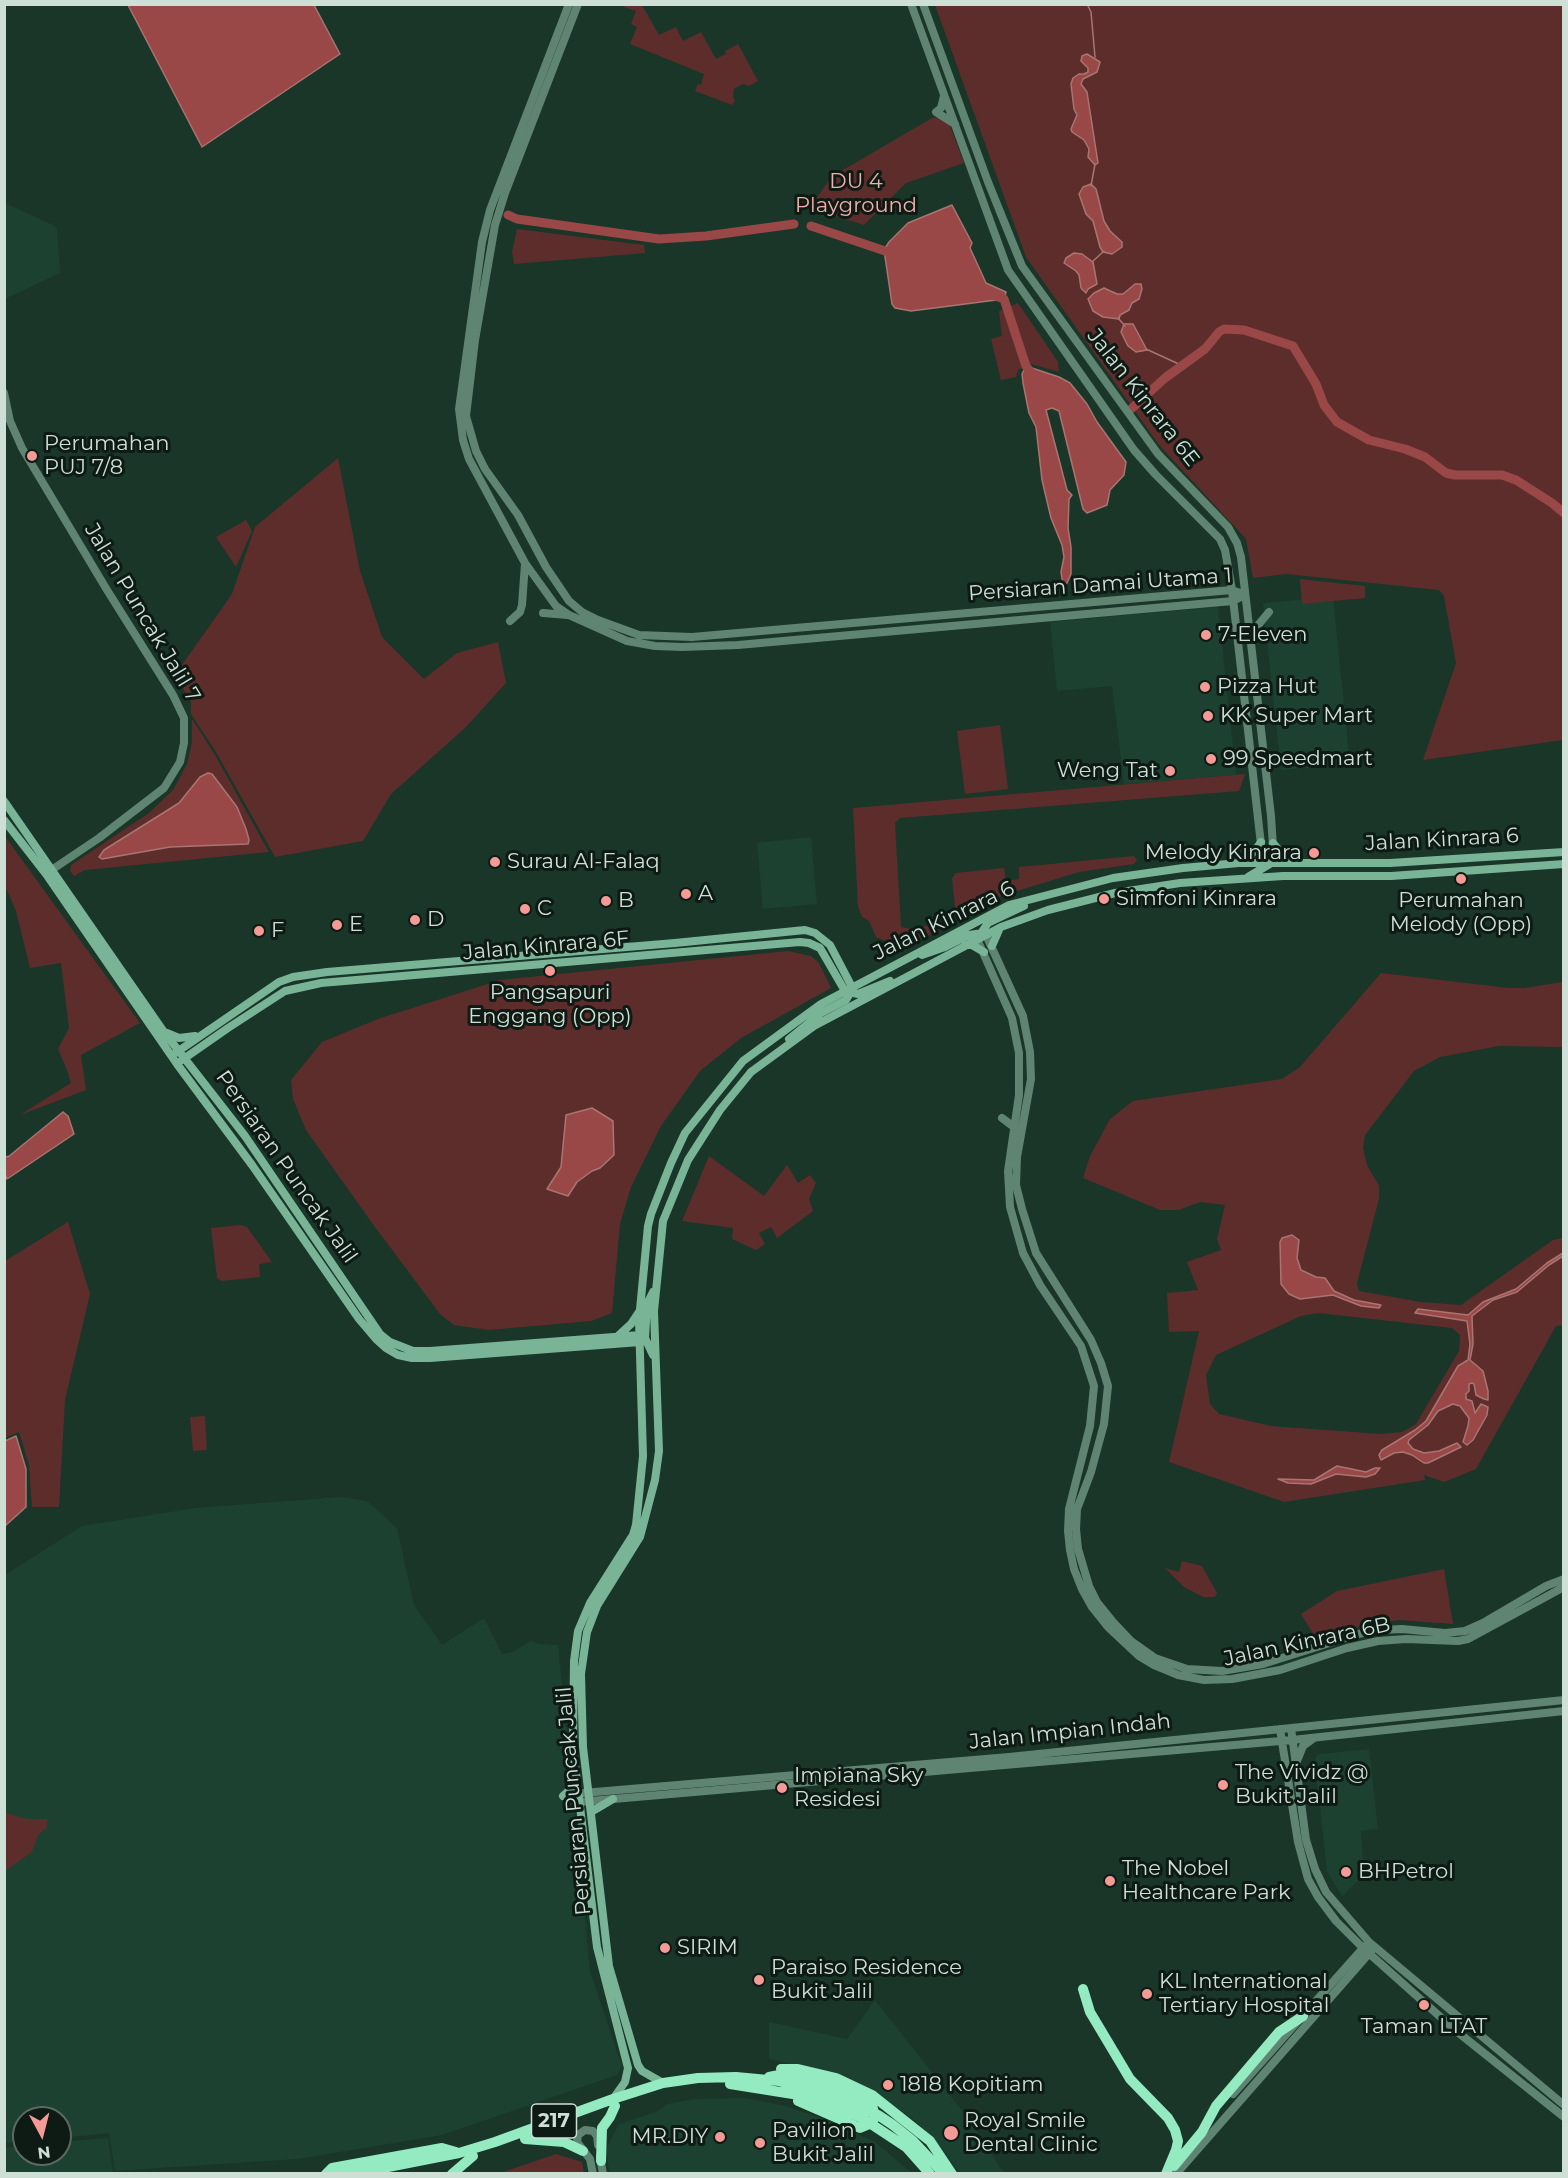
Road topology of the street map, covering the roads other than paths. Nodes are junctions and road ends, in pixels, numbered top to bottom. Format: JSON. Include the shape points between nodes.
{"nodes":[{"id":1,"x":569,"y":4,"type":"edge"},
{"id":2,"x":578,"y":4,"type":"edge"},
{"id":3,"x":911,"y":4,"type":"edge"},
{"id":4,"x":923,"y":4,"type":"edge"},
{"id":5,"x":945,"y":93,"type":"junction"},
{"id":6,"x":956,"y":124,"type":"junction"},
{"id":7,"x":4,"y":393,"type":"edge"},
{"id":8,"x":525,"y":563,"type":"junction"},
{"id":9,"x":1230,"y":576,"type":"junction"},
{"id":10,"x":1232,"y":590,"type":"junction"},
{"id":11,"x":1219,"y":591,"type":"junction"},
{"id":12,"x":1245,"y":595,"type":"junction"},
{"id":13,"x":1233,"y":601,"type":"junction"},
{"id":14,"x":1217,"y":602,"type":"junction"},
{"id":15,"x":1269,"y":612,"type":"dead end"},
{"id":16,"x":543,"y":613,"type":"dead end"},
{"id":17,"x":569,"y":615,"type":"junction"},
{"id":18,"x":1235,"y":615,"type":"junction"},
{"id":19,"x":510,"y":621,"type":"dead end"},
{"id":20,"x":1249,"y":636,"type":"junction"},
{"id":21,"x":4,"y":801,"type":"edge"},
{"id":22,"x":4,"y":820,"type":"edge"},
{"id":23,"x":1262,"y":842,"type":"junction"},
{"id":24,"x":1273,"y":843,"type":"junction"},
{"id":25,"x":1563,"y":852,"type":"edge"},
{"id":26,"x":1289,"y":862,"type":"junction"},
{"id":27,"x":1239,"y":863,"type":"junction"},
{"id":28,"x":1268,"y":863,"type":"junction"},
{"id":29,"x":1563,"y":864,"type":"edge"},
{"id":30,"x":49,"y":872,"type":"junction"},
{"id":31,"x":1283,"y":876,"type":"junction"},
{"id":32,"x":1242,"y":879,"type":"junction"},
{"id":33,"x":1050,"y":893,"type":"junction"},
{"id":34,"x":1001,"y":927,"type":"junction"},
{"id":35,"x":981,"y":936,"type":"junction"},
{"id":36,"x":964,"y":945,"type":"junction"},
{"id":37,"x":992,"y":946,"type":"junction"},
{"id":38,"x":615,"y":948,"type":"junction"},
{"id":39,"x":984,"y":952,"type":"junction"},
{"id":40,"x":616,"y":958,"type":"junction"},
{"id":41,"x":904,"y":960,"type":"junction"},
{"id":42,"x":379,"y":968,"type":"junction"},
{"id":43,"x":840,"y":974,"type":"junction"},
{"id":44,"x":911,"y":974,"type":"junction"},
{"id":45,"x":380,"y":979,"type":"junction"},
{"id":46,"x":864,"y":981,"type":"junction"},
{"id":47,"x":849,"y":991,"type":"junction"},
{"id":48,"x":830,"y":1000,"type":"junction"},
{"id":49,"x":164,"y":1032,"type":"junction"},
{"id":50,"x":201,"y":1035,"type":"junction"},
{"id":51,"x":205,"y":1044,"type":"junction"},
{"id":52,"x":786,"y":1046,"type":"junction"},
{"id":53,"x":176,"y":1057,"type":"junction"},
{"id":54,"x":185,"y":1059,"type":"junction"},
{"id":55,"x":199,"y":1076,"type":"junction"},
{"id":56,"x":1026,"y":1112,"type":"junction"},
{"id":57,"x":1002,"y":1118,"type":"dead end"},
{"id":58,"x":1014,"y":1123,"type":"junction"},
{"id":59,"x":270,"y":1171,"type":"junction"},
{"id":60,"x":266,"y":1186,"type":"junction"},
{"id":61,"x":655,"y":1289,"type":"junction"},
{"id":62,"x":640,"y":1311,"type":"junction"},
{"id":63,"x":618,"y":1336,"type":"junction"},
{"id":64,"x":642,"y":1338,"type":"junction"},
{"id":65,"x":626,"y":1343,"type":"junction"},
{"id":66,"x":641,"y":1355,"type":"junction"},
{"id":67,"x":655,"y":1360,"type":"junction"},
{"id":68,"x":1563,"y":1579,"type":"edge"},
{"id":69,"x":1563,"y":1587,"type":"edge"},
{"id":70,"x":1563,"y":1700,"type":"edge"},
{"id":71,"x":1563,"y":1711,"type":"edge"},
{"id":72,"x":1291,"y":1728,"type":"junction"},
{"id":73,"x":1280,"y":1729,"type":"junction"},
{"id":74,"x":1315,"y":1737,"type":"junction"},
{"id":75,"x":1292,"y":1740,"type":"junction"},
{"id":76,"x":1281,"y":1741,"type":"junction"},
{"id":77,"x":1296,"y":1769,"type":"junction"},
{"id":78,"x":576,"y":1776,"type":"junction"},
{"id":79,"x":563,"y":1796,"type":"dead end"},
{"id":80,"x":589,"y":1797,"type":"junction"},
{"id":81,"x":579,"y":1798,"type":"junction"},
{"id":82,"x":613,"y":1799,"type":"junction"},
{"id":83,"x":591,"y":1812,"type":"junction"},
{"id":84,"x":1369,"y":1947,"type":"junction"},
{"id":85,"x":1083,"y":1989,"type":"dead end"},
{"id":86,"x":1303,"y":2016,"type":"joint"},
{"id":87,"x":1462,"y":2022,"type":"junction"},
{"id":88,"x":1455,"y":2030,"type":"junction"},
{"id":89,"x":760,"y":2079,"type":"junction"},
{"id":90,"x":663,"y":2083,"type":"junction"},
{"id":91,"x":764,"y":2090,"type":"junction"},
{"id":92,"x":614,"y":2102,"type":"junction"},
{"id":93,"x":1563,"y":2105,"type":"edge"},
{"id":94,"x":1563,"y":2117,"type":"edge"},
{"id":95,"x":525,"y":2139,"type":"junction"},
{"id":96,"x":582,"y":2151,"type":"junction"},
{"id":97,"x":459,"y":2153,"type":"junction"},
{"id":98,"x":474,"y":2156,"type":"junction"},
{"id":99,"x":601,"y":2161,"type":"junction"},
{"id":100,"x":927,"y":2171,"type":"edge"},
{"id":101,"x":326,"y":2174,"type":"edge"},
{"id":102,"x":336,"y":2174,"type":"edge"},
{"id":103,"x":395,"y":2174,"type":"edge"},
{"id":104,"x":452,"y":2174,"type":"edge"},
{"id":105,"x":593,"y":2174,"type":"edge"},
{"id":106,"x":603,"y":2174,"type":"edge"},
{"id":107,"x":944,"y":2174,"type":"edge"},
{"id":108,"x":952,"y":2174,"type":"edge"},
{"id":109,"x":1166,"y":2174,"type":"edge"},
{"id":110,"x":1176,"y":2174,"type":"edge"}],
"edges":[{"from":1,"to":8,"type":"street","via":[[490,210],[459,399],[466,450]]},
{"from":2,"to":11,"type":"street","name":"Persiaran Damai Utama 1","via":[[495,225],[466,416],[485,469],[518,515],[568,600],[598,620],[639,635],[692,637]]},
{"from":3,"to":5,"type":"street","name":"Jalan Kinrara 6E"},
{"from":4,"to":12,"type":"street","name":"Jalan Kinrara 6E","via":[[1022,266],[1158,454],[1228,527],[1238,543]]},
{"from":5,"to":6,"type":"street","name":"Jalan Kinrara 6E"},
{"from":5,"to":6,"type":"street","via":[[936,112]]},
{"from":6,"to":9,"type":"street","name":"Jalan Kinrara 6E","via":[[1008,270],[1134,450],[1220,539]]},
{"from":7,"to":30,"type":"street","name":"Jalan Puncak Jalil 7","via":[[10,421],[22,448],[184,718],[180,762],[164,788]]},
{"from":8,"to":17,"type":"street","via":[[550,599]]},
{"from":8,"to":19,"type":"street","via":[[522,605]]},
{"from":9,"to":10,"type":"street","name":"Jalan Kinrara 6E"},
{"from":9,"to":11,"type":"street"},
{"from":10,"to":11,"type":"street","name":"Persiaran Damai Utama 1"},
{"from":10,"to":12,"type":"street","name":"Persiaran Damai Utama 1"},
{"from":10,"to":13,"type":"street","name":"Jalan Kinrara 6E"},
{"from":12,"to":13,"type":"street","name":"Persiaran Damai Utama 1"},
{"from":12,"to":20,"type":"street","name":"Jalan Kinrara 6E"},
{"from":13,"to":14,"type":"street","name":"Persiaran Damai Utama 1"},
{"from":13,"to":18,"type":"street","name":"Jalan Kinrara 6E"},
{"from":14,"to":17,"type":"street","name":"Persiaran Damai Utama 1","via":[[738,645],[667,647],[627,641]]},
{"from":14,"to":18,"type":"street"},
{"from":15,"to":20,"type":"street"},
{"from":16,"to":17,"type":"street"},
{"from":18,"to":23,"type":"street","name":"Jalan Kinrara 6E"},
{"from":20,"to":24,"type":"street","name":"Jalan Kinrara 6E"},
{"from":21,"to":30,"type":"main road","name":"Persiaran Puncak Jalil"},
{"from":22,"to":30,"type":"main road","name":"Persiaran Puncak Jalil"},
{"from":23,"to":27,"type":"main road","via":[[1247,860]]},
{"from":23,"to":28,"type":"street","name":"Jalan Kinrara 6E"},
{"from":24,"to":26,"type":"main road"},
{"from":24,"to":28,"type":"street","name":"Jalan Kinrara 6E"},
{"from":25,"to":26,"type":"main road","name":"Jalan Kinrara 6","via":[[1390,863]]},
{"from":26,"to":28,"type":"main road","name":"Jalan Kinrara 6"},
{"from":27,"to":28,"type":"main road","name":"Jalan Kinrara 6"},
{"from":27,"to":33,"type":"main road","name":"Jalan Kinrara 6","via":[[1145,872]]},
{"from":28,"to":31,"type":"main road"},
{"from":28,"to":32,"type":"main road"},
{"from":29,"to":31,"type":"main road","name":"Jalan Kinrara 6","via":[[1391,876]]},
{"from":30,"to":49,"type":"main road","name":"Persiaran Puncak Jalil"},
{"from":30,"to":53,"type":"main road","name":"Persiaran Puncak Jalil"},
{"from":31,"to":32,"type":"main road","name":"Jalan Kinrara 6"},
{"from":32,"to":34,"type":"main road","name":"Jalan Kinrara 6","via":[[1115,893]]},
{"from":33,"to":35,"type":"main road","via":[[988,923]]},
{"from":33,"to":41,"type":"main road","name":"Jalan Kinrara 6","via":[[1009,905]]},
{"from":34,"to":35,"type":"main road","name":"Jalan Kinrara 6"},
{"from":34,"to":37,"type":"main road"},
{"from":35,"to":36,"type":"main road","name":"Jalan Kinrara 6"},
{"from":35,"to":37,"type":"street","name":"Jalan Kinrara 6B"},
{"from":35,"to":39,"type":"street","name":"Jalan Kinrara 6B"},
{"from":35,"to":41,"type":"main road","via":[[969,934],[945,947]]},
{"from":36,"to":39,"type":"main road"},
{"from":36,"to":44,"type":"main road","name":"Jalan Kinrara 6"},
{"from":37,"to":56,"type":"street","name":"Jalan Kinrara 6B","via":[[1023,1016],[1031,1079]]},
{"from":38,"to":40,"type":"main road"},
{"from":38,"to":42,"type":"main road","name":"Jalan Kinrara 6F"},
{"from":38,"to":43,"type":"main road","name":"Jalan Kinrara 6F","via":[[805,930],[830,945]]},
{"from":39,"to":58,"type":"street","name":"Jalan Kinrara 6B","via":[[1012,1018],[1019,1053]]},
{"from":40,"to":43,"type":"main road","name":"Jalan Kinrara 6F","via":[[809,943],[820,948]]},
{"from":40,"to":45,"type":"main road","name":"Jalan Kinrara 6F"},
{"from":41,"to":46,"type":"main road","name":"Jalan Kinrara 6"},
{"from":42,"to":45,"type":"main road"},
{"from":42,"to":50,"type":"main road","name":"Jalan Kinrara 6F","via":[[279,981]]},
{"from":43,"to":46,"type":"main road"},
{"from":43,"to":47,"type":"main road","name":"Jalan Kinrara 6F"},
{"from":43,"to":48,"type":"main road"},
{"from":44,"to":47,"type":"main road","via":[[858,993]]},
{"from":44,"to":52,"type":"main road","name":"Jalan Kinrara 6","via":[[814,1026]]},
{"from":45,"to":51,"type":"main road","name":"Jalan Kinrara 6F","via":[[308,985],[285,992]]},
{"from":46,"to":47,"type":"main road","name":"Jalan Kinrara 6"},
{"from":47,"to":48,"type":"main road","name":"Jalan Kinrara 6"},
{"from":47,"to":52,"type":"main road","via":[[846,1000],[800,1029]]},
{"from":48,"to":62,"type":"main road","name":"Jalan Kinrara 6","via":[[743,1061],[685,1133],[651,1214]]},
{"from":49,"to":50,"type":"main road","via":[[179,1038]]},
{"from":49,"to":53,"type":"main road","name":"Persiaran Puncak Jalil"},
{"from":50,"to":53,"type":"main road","name":"Jalan Kinrara 6F"},
{"from":51,"to":54,"type":"main road","name":"Jalan Kinrara 6F"},
{"from":51,"to":55,"type":"main road","via":[[196,1058]]},
{"from":52,"to":61,"type":"main road","name":"Jalan Kinrara 6","via":[[751,1072],[720,1110],[688,1160],[663,1221]]},
{"from":53,"to":54,"type":"main road","name":"Persiaran Puncak Jalil"},
{"from":53,"to":60,"type":"main road","name":"Persiaran Puncak Jalil"},
{"from":54,"to":55,"type":"main road","name":"Persiaran Puncak Jalil"},
{"from":55,"to":59,"type":"main road","name":"Persiaran Puncak Jalil"},
{"from":56,"to":58,"type":"street"},
{"from":56,"to":68,"type":"street","name":"Jalan Kinrara 6B","via":[[1017,1157],[1016,1185],[1022,1209],[1036,1253],[1091,1340],[1108,1386],[1100,1442],[1077,1509],[1078,1549],[1097,1602],[1131,1641],[1155,1658],[1187,1669],[1222,1671],[1263,1664],[1380,1630],[1465,1630]]},
{"from":57,"to":58,"type":"street"},
{"from":58,"to":69,"type":"street","name":"Jalan Kinrara 6B","via":[[1008,1171],[1010,1207],[1023,1253],[1081,1346],[1094,1386],[1090,1426],[1069,1509],[1074,1569],[1092,1607],[1139,1656],[1178,1675],[1204,1680],[1232,1679],[1280,1670],[1378,1641],[1468,1639]]},
{"from":59,"to":60,"type":"main road"},
{"from":59,"to":63,"type":"main road","name":"Persiaran Puncak Jalil","via":[[380,1334],[399,1347],[430,1351]]},
{"from":60,"to":65,"type":"main road","name":"Persiaran Puncak Jalil","via":[[375,1339],[398,1355],[430,1358]]},
{"from":61,"to":64,"type":"main road","via":[[647,1304]]},
{"from":61,"to":67,"type":"main road","name":"Jalan Kinrara 6"},
{"from":62,"to":63,"type":"main road"},
{"from":62,"to":64,"type":"main road","name":"Jalan Kinrara 6"},
{"from":63,"to":64,"type":"main road","name":"Persiaran Puncak Jalil"},
{"from":64,"to":65,"type":"main road","name":"Persiaran Puncak Jalil"},
{"from":64,"to":66,"type":"main road","name":"Persiaran Puncak Jalil"},
{"from":64,"to":67,"type":"main road","name":"Persiaran Puncak Jalil"},
{"from":65,"to":66,"type":"main road"},
{"from":66,"to":78,"type":"main road","name":"Persiaran Puncak Jalil","via":[[643,1456],[639,1509],[633,1535],[590,1603],[578,1631],[573,1680]]},
{"from":67,"to":80,"type":"main road","name":"Persiaran Puncak Jalil","via":[[658,1451],[653,1493],[640,1537],[597,1606],[587,1632],[581,1674]]},
{"from":70,"to":72,"type":"street","name":"Jalan Impian Indah"},
{"from":71,"to":74,"type":"street","name":"Jalan Impian Indah"},
{"from":72,"to":73,"type":"street","name":"Jalan Impian Indah"},
{"from":72,"to":75,"type":"street"},
{"from":73,"to":76,"type":"street"},
{"from":73,"to":80,"type":"street","name":"Jalan Impian Indah"},
{"from":74,"to":75,"type":"street","name":"Jalan Impian Indah"},
{"from":74,"to":77,"type":"street","via":[[1300,1750]]},
{"from":75,"to":76,"type":"street","name":"Jalan Impian Indah"},
{"from":75,"to":77,"type":"street"},
{"from":76,"to":82,"type":"street","name":"Jalan Impian Indah"},
{"from":76,"to":84,"type":"street","via":[[1308,1879],[1336,1921]]},
{"from":77,"to":84,"type":"street","via":[[1306,1840],[1315,1869],[1326,1892]]},
{"from":78,"to":79,"type":"main road","via":[[572,1788]]},
{"from":78,"to":81,"type":"main road","name":"Persiaran Puncak Jalil"},
{"from":80,"to":81,"type":"street","name":"Jalan Impian Indah"},
{"from":80,"to":82,"type":"street","name":"Jalan Impian Indah"},
{"from":80,"to":83,"type":"main road","name":"Persiaran Puncak Jalil"},
{"from":81,"to":92,"type":"main road","name":"Persiaran Puncak Jalil","via":[[597,1947],[628,2068]]},
{"from":82,"to":83,"type":"main road"},
{"from":83,"to":90,"type":"main road","name":"Persiaran Puncak Jalil","via":[[609,1966],[638,2065]]},
{"from":84,"to":86,"type":"street"},
{"from":84,"to":87,"type":"street"},
{"from":84,"to":88,"type":"street"},
{"from":84,"to":110,"type":"street"},
{"from":85,"to":109,"type":"highway","via":[[1089,2012],[1130,2079],[1175,2130],[1178,2141]]},
{"from":86,"to":109,"type":"highway","via":[[1279,2032],[1216,2106],[1202,2132]]},
{"from":87,"to":88,"type":"street"},
{"from":87,"to":93,"type":"street"},
{"from":88,"to":94,"type":"street"},
{"from":89,"to":90,"type":"highway","number":"217","via":[[711,2077]]},
{"from":89,"to":91,"type":"highway","via":[[791,2075],[842,2090],[872,2105],[875,2116],[872,2123],[860,2128]]},
{"from":89,"to":107,"type":"highway","number":"217","via":[[832,2096],[878,2115],[913,2141]]},
{"from":89,"to":108,"type":"highway","via":[[787,2068],[855,2086],[930,2141]]},
{"from":90,"to":92,"type":"highway","number":"217"},
{"from":91,"to":92,"type":"highway","number":"217","via":[[740,2084],[693,2086]]},
{"from":91,"to":100,"type":"highway","number":"217","via":[[800,2095],[862,2118],[906,2147]]},
{"from":92,"to":95,"type":"highway","number":"217"},
{"from":92,"to":97,"type":"highway","number":"217"},
{"from":92,"to":99,"type":"highway","via":[[602,2128]]},
{"from":95,"to":96,"type":"highway","via":[[564,2142]]},
{"from":95,"to":98,"type":"highway","number":"217"},
{"from":96,"to":99,"type":"street","via":[[578,2135],[585,2130],[593,2131]]},
{"from":96,"to":105,"type":"street","via":[[590,2159]]},
{"from":97,"to":101,"type":"highway","via":[[442,2148],[332,2168]]},
{"from":97,"to":102,"type":"highway","number":"217"},
{"from":98,"to":103,"type":"highway","number":"217"},
{"from":98,"to":104,"type":"highway"},
{"from":99,"to":106,"type":"street"}]}
